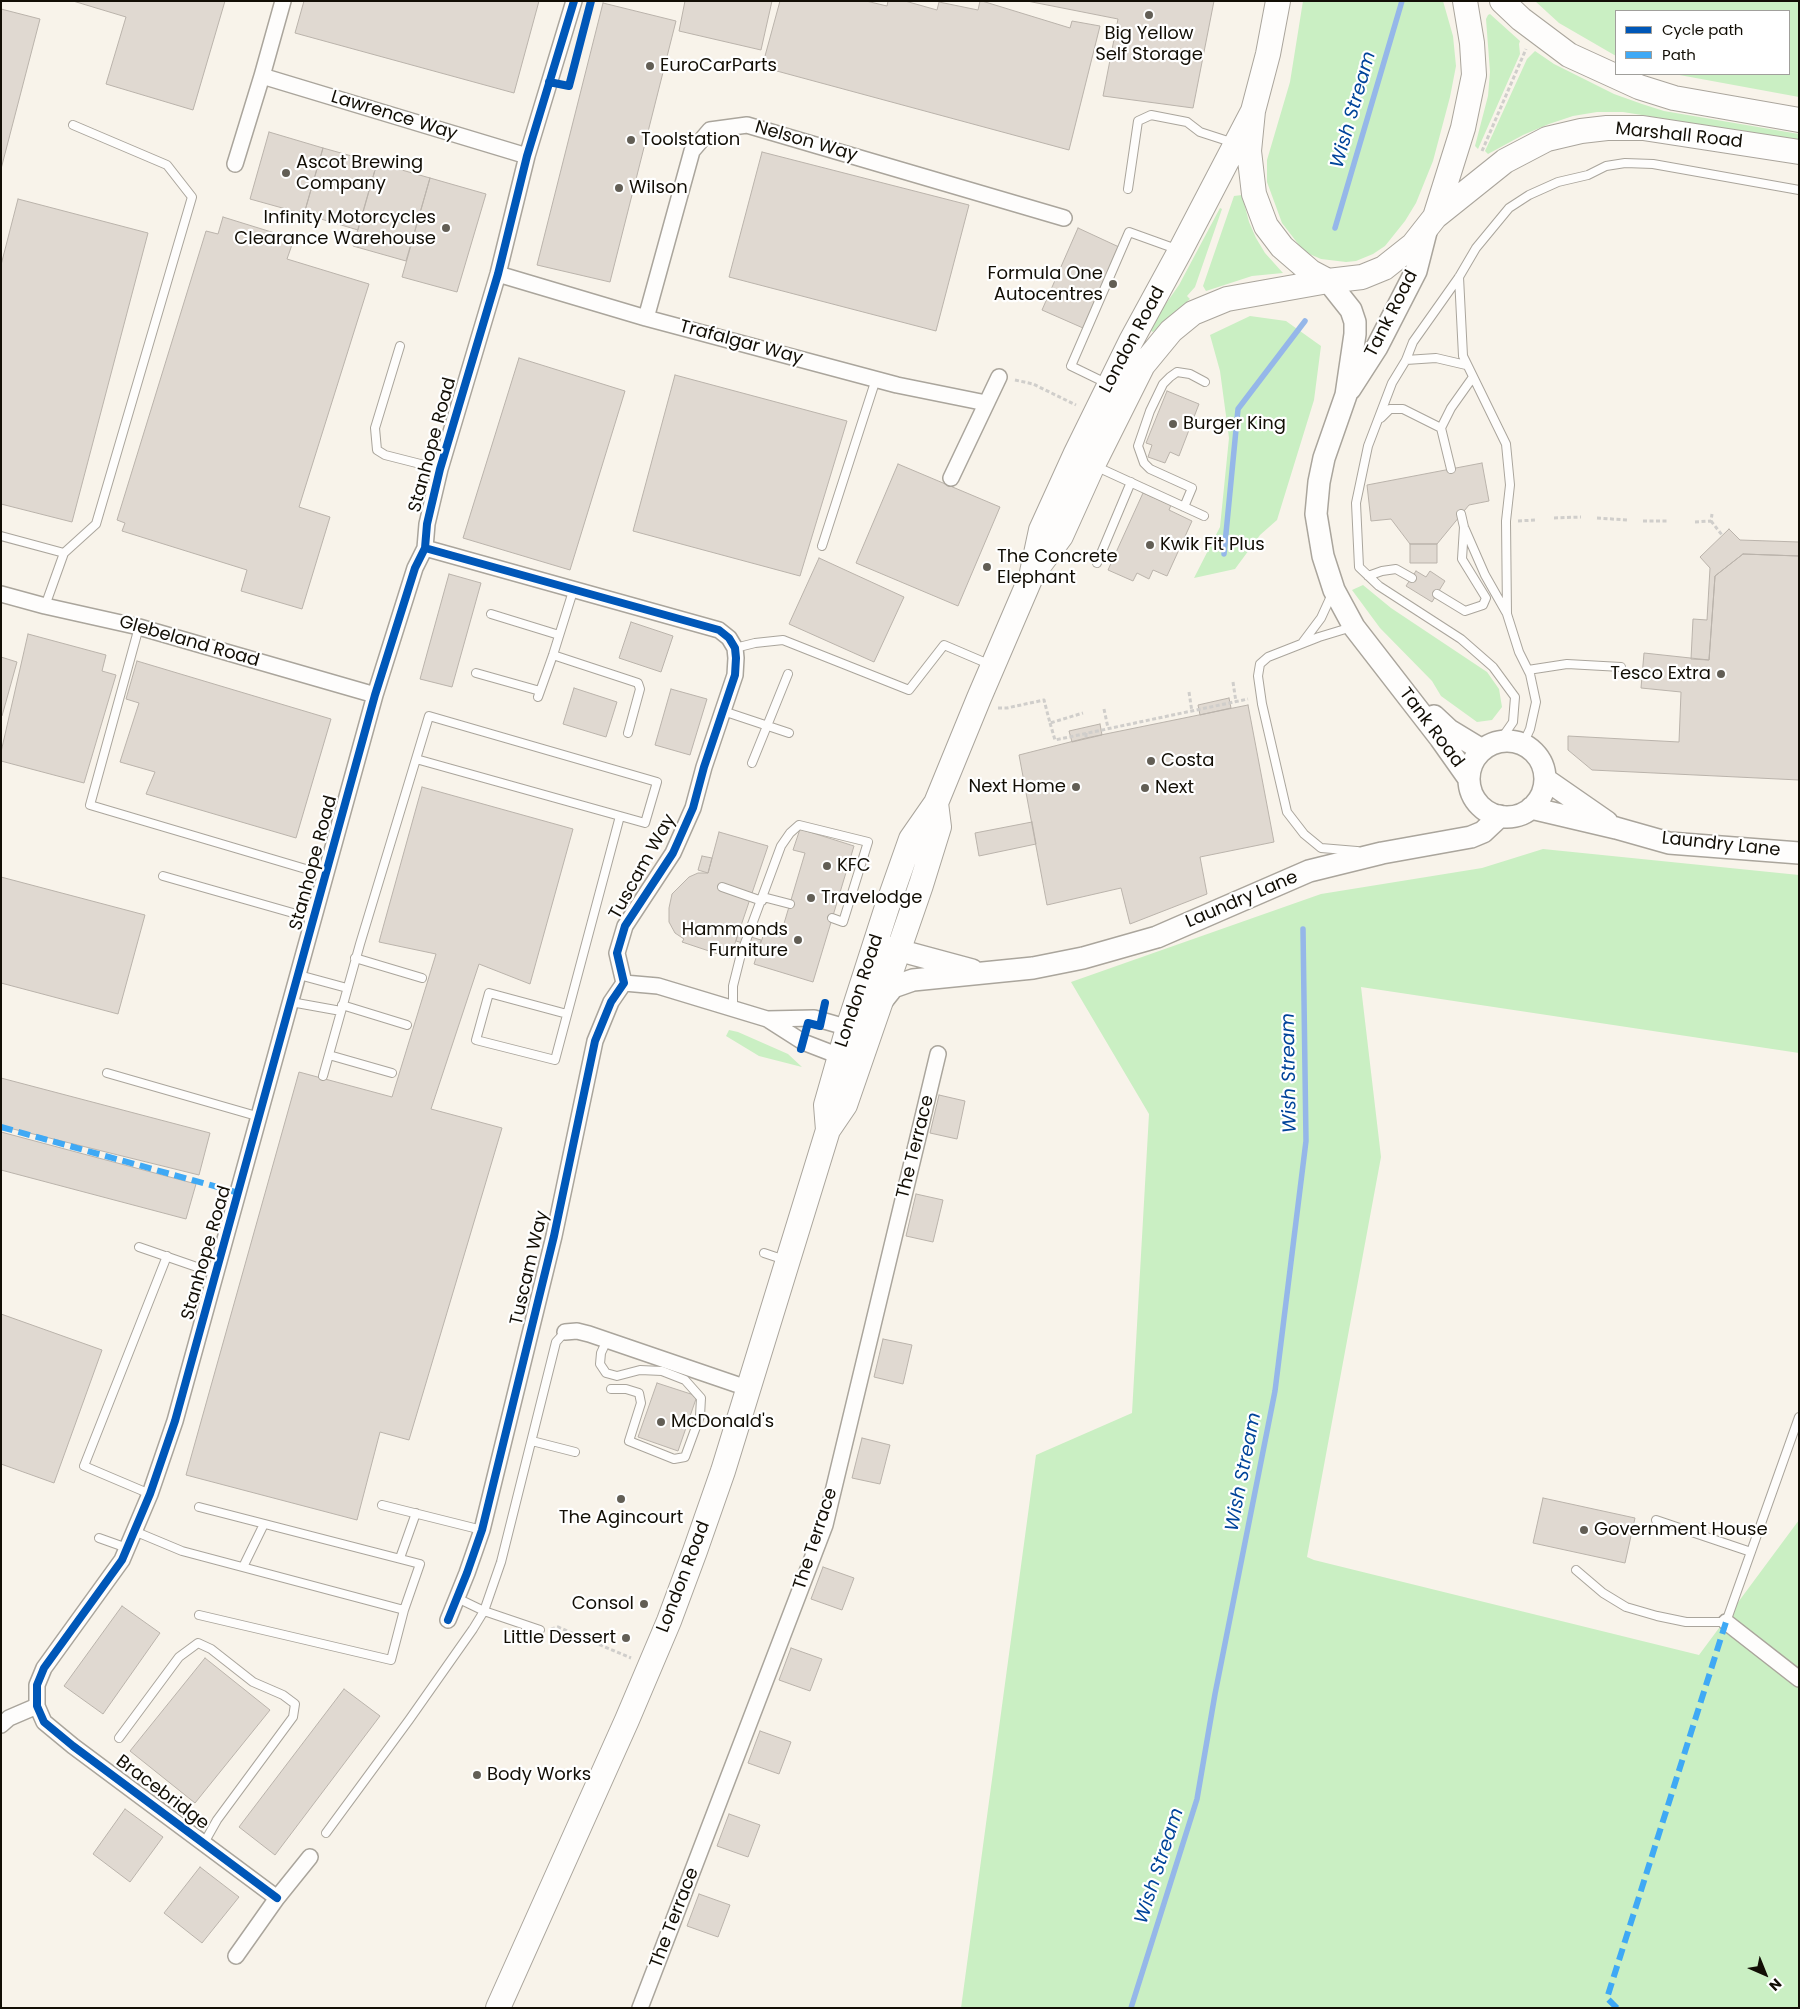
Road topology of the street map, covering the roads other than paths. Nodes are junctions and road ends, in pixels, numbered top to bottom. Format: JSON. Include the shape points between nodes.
{"nodes":[{"id":1,"x":283,"y":1,"type":"edge"},
{"id":2,"x":1465,"y":1,"type":"edge"},
{"id":3,"x":1502,"y":1,"type":"edge"},
{"id":4,"x":574,"y":2,"type":"edge"},
{"id":5,"x":1274,"y":7,"type":"edge"},
{"id":6,"x":262,"y":76,"type":"junction"},
{"id":7,"x":1253,"y":111,"type":"junction"},
{"id":8,"x":1799,"y":120,"type":"edge"},
{"id":9,"x":73,"y":125,"type":"dead end"},
{"id":10,"x":1236,"y":143,"type":"junction"},
{"id":11,"x":1799,"y":152,"type":"edge"},
{"id":12,"x":527,"y":156,"type":"junction"},
{"id":13,"x":235,"y":164,"type":"dead end"},
{"id":14,"x":1128,"y":189,"type":"dead end"},
{"id":15,"x":1799,"y":190,"type":"edge"},
{"id":16,"x":1064,"y":218,"type":"dead end"},
{"id":17,"x":1431,"y":222,"type":"junction"},
{"id":18,"x":1180,"y":251,"type":"junction"},
{"id":19,"x":498,"y":274,"type":"junction"},
{"id":20,"x":1459,"y":277,"type":"junction"},
{"id":21,"x":1328,"y":281,"type":"junction"},
{"id":22,"x":646,"y":318,"type":"junction"},
{"id":23,"x":400,"y":346,"type":"dead end"},
{"id":24,"x":1406,"y":360,"type":"junction"},
{"id":25,"x":1466,"y":365,"type":"junction"},
{"id":26,"x":999,"y":376,"type":"road end"},
{"id":27,"x":1473,"y":377,"type":"junction"},
{"id":28,"x":876,"y":379,"type":"junction"},
{"id":29,"x":1100,"y":380,"type":"junction"},
{"id":30,"x":1205,"y":382,"type":"dead end"},
{"id":31,"x":1346,"y":395,"type":"junction"},
{"id":32,"x":986,"y":403,"type":"junction"},
{"id":33,"x":1377,"y":423,"type":"junction"},
{"id":34,"x":1442,"y":428,"type":"junction"},
{"id":35,"x":1093,"y":465,"type":"junction"},
{"id":36,"x":440,"y":469,"type":"junction"},
{"id":37,"x":1451,"y":469,"type":"dead end"},
{"id":38,"x":951,"y":478,"type":"dead end"},
{"id":39,"x":1131,"y":482,"type":"junction"},
{"id":40,"x":1184,"y":506,"type":"junction"},
{"id":41,"x":1462,"y":514,"type":"dead end"},
{"id":42,"x":1204,"y":516,"type":"dead end"},
{"id":43,"x":1464,"y":526,"type":"junction"},
{"id":44,"x":1,"y":536,"type":"edge"},
{"id":45,"x":822,"y":546,"type":"dead end"},
{"id":46,"x":425,"y":548,"type":"junction"},
{"id":47,"x":64,"y":553,"type":"junction"},
{"id":48,"x":1096,"y":563,"type":"dead end"},
{"id":49,"x":1368,"y":576,"type":"junction"},
{"id":50,"x":1031,"y":577,"type":"junction"},
{"id":51,"x":1412,"y":578,"type":"dead end"},
{"id":52,"x":574,"y":588,"type":"junction"},
{"id":53,"x":1334,"y":590,"type":"junction"},
{"id":54,"x":1,"y":594,"type":"edge"},
{"id":55,"x":1438,"y":594,"type":"dead end"},
{"id":56,"x":45,"y":606,"type":"junction"},
{"id":57,"x":491,"y":614,"type":"dead end"},
{"id":58,"x":1507,"y":614,"type":"junction"},
{"id":59,"x":139,"y":627,"type":"junction"},
{"id":60,"x":1354,"y":627,"type":"junction"},
{"id":61,"x":559,"y":635,"type":"junction"},
{"id":62,"x":1302,"y":643,"type":"junction"},
{"id":63,"x":735,"y":648,"type":"junction"},
{"id":64,"x":553,"y":655,"type":"junction"},
{"id":65,"x":992,"y":666,"type":"junction"},
{"id":66,"x":1621,"y":667,"type":"dead end"},
{"id":67,"x":1528,"y":670,"type":"junction"},
{"id":68,"x":476,"y":673,"type":"dead end"},
{"id":69,"x":788,"y":674,"type":"dead end"},
{"id":70,"x":1394,"y":678,"type":"junction"},
{"id":71,"x":375,"y":695,"type":"junction"},
{"id":72,"x":723,"y":711,"type":"junction"},
{"id":73,"x":768,"y":726,"type":"junction"},
{"id":74,"x":628,"y":733,"type":"dead end"},
{"id":75,"x":789,"y":733,"type":"dead end"},
{"id":76,"x":1523,"y":744,"type":"junction"},
{"id":77,"x":1491,"y":746,"type":"junction"},
{"id":78,"x":416,"y":759,"type":"junction"},
{"id":79,"x":752,"y":763,"type":"dead end"},
{"id":80,"x":1469,"y":779,"type":"junction"},
{"id":81,"x":1545,"y":779,"type":"junction"},
{"id":82,"x":936,"y":803,"type":"junction"},
{"id":83,"x":1531,"y":808,"type":"junction"},
{"id":84,"x":620,"y":816,"type":"junction"},
{"id":85,"x":1500,"y":816,"type":"junction"},
{"id":86,"x":1616,"y":828,"type":"junction"},
{"id":87,"x":1382,"y":853,"type":"junction"},
{"id":88,"x":1799,"y":853,"type":"edge"},
{"id":89,"x":326,"y":875,"type":"junction"},
{"id":90,"x":164,"y":876,"type":"dead end"},
{"id":91,"x":722,"y":887,"type":"dead end"},
{"id":92,"x":763,"y":899,"type":"junction"},
{"id":93,"x":790,"y":904,"type":"dead end"},
{"id":94,"x":832,"y":918,"type":"dead end"},
{"id":95,"x":314,"y":919,"type":"junction"},
{"id":96,"x":875,"y":944,"type":"junction"},
{"id":97,"x":898,"y":949,"type":"junction"},
{"id":98,"x":355,"y":958,"type":"junction"},
{"id":99,"x":979,"y":973,"type":"junction"},
{"id":100,"x":298,"y":976,"type":"junction"},
{"id":101,"x":422,"y":978,"type":"dead end"},
{"id":102,"x":624,"y":983,"type":"junction"},
{"id":103,"x":347,"y":988,"type":"junction"},
{"id":104,"x":291,"y":1002,"type":"junction"},
{"id":105,"x":881,"y":1002,"type":"junction"},
{"id":106,"x":342,"y":1008,"type":"junction"},
{"id":107,"x":733,"y":1008,"type":"junction"},
{"id":108,"x":567,"y":1014,"type":"junction"},
{"id":109,"x":766,"y":1019,"type":"junction"},
{"id":110,"x":407,"y":1025,"type":"dead end"},
{"id":111,"x":848,"y":1028,"type":"junction"},
{"id":112,"x":870,"y":1035,"type":"junction"},
{"id":113,"x":329,"y":1054,"type":"junction"},
{"id":114,"x":938,"y":1054,"type":"dead end"},
{"id":115,"x":850,"y":1060,"type":"junction"},
{"id":116,"x":107,"y":1073,"type":"dead end"},
{"id":117,"x":392,"y":1073,"type":"dead end"},
{"id":118,"x":323,"y":1076,"type":"dead end"},
{"id":119,"x":260,"y":1117,"type":"junction"},
{"id":120,"x":139,"y":1247,"type":"dead end"},
{"id":121,"x":764,"y":1253,"type":"dead end"},
{"id":122,"x":167,"y":1256,"type":"junction"},
{"id":123,"x":787,"y":1261,"type":"junction"},
{"id":124,"x":217,"y":1274,"type":"junction"},
{"id":125,"x":565,"y":1332,"type":"joint"},
{"id":126,"x":607,"y":1340,"type":"junction"},
{"id":127,"x":747,"y":1388,"type":"junction"},
{"id":128,"x":612,"y":1389,"type":"dead end"},
{"id":129,"x":1799,"y":1417,"type":"edge"},
{"id":130,"x":532,"y":1441,"type":"junction"},
{"id":131,"x":575,"y":1452,"type":"dead end"},
{"id":132,"x":150,"y":1494,"type":"junction"},
{"id":133,"x":382,"y":1505,"type":"dead end"},
{"id":134,"x":200,"y":1507,"type":"dead end"},
{"id":135,"x":416,"y":1513,"type":"junction"},
{"id":136,"x":1656,"y":1520,"type":"dead end"},
{"id":137,"x":264,"y":1524,"type":"junction"},
{"id":138,"x":482,"y":1530,"type":"junction"},
{"id":139,"x":134,"y":1531,"type":"junction"},
{"id":140,"x":99,"y":1538,"type":"dead end"},
{"id":141,"x":127,"y":1548,"type":"junction"},
{"id":142,"x":1751,"y":1552,"type":"junction"},
{"id":143,"x":400,"y":1558,"type":"junction"},
{"id":144,"x":243,"y":1567,"type":"junction"},
{"id":145,"x":1576,"y":1570,"type":"dead end"},
{"id":146,"x":458,"y":1598,"type":"junction"},
{"id":147,"x":404,"y":1610,"type":"junction"},
{"id":148,"x":484,"y":1611,"type":"junction"},
{"id":149,"x":199,"y":1615,"type":"dead end"},
{"id":150,"x":448,"y":1620,"type":"dead end"},
{"id":151,"x":1726,"y":1622,"type":"junction"},
{"id":152,"x":540,"y":1630,"type":"road end"},
{"id":153,"x":1799,"y":1679,"type":"edge"},
{"id":154,"x":37,"y":1706,"type":"junction"},
{"id":155,"x":1,"y":1725,"type":"edge"},
{"id":156,"x":119,"y":1738,"type":"dead end"},
{"id":157,"x":326,"y":1833,"type":"dead end"},
{"id":158,"x":204,"y":1843,"type":"junction"},
{"id":159,"x":310,"y":1857,"type":"dead end"},
{"id":160,"x":277,"y":1898,"type":"junction"},
{"id":161,"x":236,"y":1956,"type":"dead end"},
{"id":162,"x":498,"y":2008,"type":"edge"},
{"id":163,"x":640,"y":2008,"type":"edge"}],
"edges":[{"from":1,"to":6,"type":"street"},
{"from":2,"to":17,"type":"main road","via":[[1474,75],[1463,128]]},
{"from":3,"to":8,"type":"main road","name":"Marshall Road","via":[[1569,55],[1639,87],[1674,98]]},
{"from":4,"to":12,"type":"street","name":"Stanhope Road"},
{"from":5,"to":7,"type":"main road"},
{"from":6,"to":12,"type":"street","name":"Lawrence Way"},
{"from":6,"to":13,"type":"street"},
{"from":7,"to":10,"type":"main road","name":"London Road"},
{"from":7,"to":21,"type":"main road","via":[[1249,151],[1254,194],[1261,214],[1274,237],[1291,256]]},
{"from":9,"to":47,"type":"lane","via":[[167,165],[192,197],[96,524]]},
{"from":10,"to":14,"type":"lane","via":[[1200,132],[1187,122],[1151,115],[1138,121]]},
{"from":10,"to":18,"type":"main road","name":"London Road"},
{"from":11,"to":17,"type":"main road","name":"Marshall Road","via":[[1643,128],[1581,130],[1547,139],[1505,161]]},
{"from":12,"to":19,"type":"street","name":"Stanhope Road"},
{"from":15,"to":20,"type":"lane","via":[[1653,164],[1606,166],[1558,182],[1509,208],[1476,248]]},
{"from":16,"to":22,"type":"street","name":"Nelson Way","via":[[747,125],[710,130],[692,151]]},
{"from":17,"to":21,"type":"main road","name":"London Road","via":[[1413,245],[1384,268],[1362,277]]},
{"from":17,"to":31,"type":"street","name":"Tank Road","via":[[1406,292],[1378,347]]},
{"from":18,"to":29,"type":"main road","name":"London Road"},
{"from":18,"to":29,"type":"lane","via":[[1129,232],[1071,366]]},
{"from":19,"to":22,"type":"street","name":"Trafalgar Way"},
{"from":19,"to":36,"type":"street","name":"Stanhope Road"},
{"from":20,"to":24,"type":"lane","via":[[1413,342]]},
{"from":20,"to":25,"type":"lane"},
{"from":21,"to":31,"type":"street","name":"Tank Road","via":[[1351,310],[1355,322]]},
{"from":21,"to":35,"type":"main road","name":"London Road","via":[[1227,299],[1183,320],[1142,365]]},
{"from":22,"to":28,"type":"street","name":"Trafalgar Way"},
{"from":23,"to":36,"type":"lane","via":[[375,428],[377,450]]},
{"from":24,"to":25,"type":"lane","via":[[1436,358]]},
{"from":24,"to":33,"type":"lane","via":[[1392,383]]},
{"from":25,"to":27,"type":"lane"},
{"from":26,"to":32,"type":"street"},
{"from":27,"to":34,"type":"lane","via":[[1451,408]]},
{"from":27,"to":58,"type":"lane","via":[[1506,444],[1510,485],[1506,521]]},
{"from":28,"to":32,"type":"street","name":"Trafalgar Way"},
{"from":28,"to":45,"type":"lane"},
{"from":29,"to":50,"type":"main road","name":"London Road","via":[[1041,530]]},
{"from":30,"to":40,"type":"lane","via":[[1177,372],[1170,377],[1150,411],[1138,446],[1144,463],[1150,469],[1192,488]]},
{"from":31,"to":53,"type":"street","name":"Tank Road","via":[[1324,458],[1316,514],[1323,556]]},
{"from":32,"to":38,"type":"street"},
{"from":33,"to":34,"type":"lane","via":[[1390,409],[1403,408]]},
{"from":33,"to":49,"type":"lane","via":[[1368,446],[1356,503],[1359,567]]},
{"from":34,"to":37,"type":"lane"},
{"from":35,"to":39,"type":"lane"},
{"from":35,"to":50,"type":"main road","name":"London Road","via":[[1061,536]]},
{"from":36,"to":46,"type":"street","name":"Stanhope Road","via":[[427,524]]},
{"from":39,"to":40,"type":"lane"},
{"from":39,"to":48,"type":"lane"},
{"from":40,"to":42,"type":"lane"},
{"from":41,"to":43,"type":"lane"},
{"from":43,"to":55,"type":"lane","via":[[1462,559],[1486,598],[1483,605],[1465,611]]},
{"from":43,"to":58,"type":"lane","via":[[1485,575]]},
{"from":44,"to":47,"type":"lane"},
{"from":46,"to":52,"type":"street"},
{"from":46,"to":71,"type":"street","name":"Stanhope Road","via":[[415,568]]},
{"from":47,"to":56,"type":"lane"},
{"from":49,"to":51,"type":"lane","via":[[1396,569]]},
{"from":49,"to":77,"type":"lane","via":[[1461,638],[1493,667],[1515,697],[1513,722]]},
{"from":50,"to":65,"type":"main road","name":"London Road"},
{"from":52,"to":61,"type":"lane"},
{"from":52,"to":63,"type":"street","via":[[719,630]]},
{"from":53,"to":60,"type":"street","name":"Tank Road"},
{"from":53,"to":62,"type":"lane"},
{"from":54,"to":56,"type":"street","name":"Glebeland Road"},
{"from":56,"to":59,"type":"street","name":"Glebeland Road"},
{"from":57,"to":61,"type":"lane"},
{"from":58,"to":67,"type":"lane"},
{"from":59,"to":71,"type":"street","name":"Glebeland Road"},
{"from":59,"to":89,"type":"lane","via":[[90,805]]},
{"from":60,"to":62,"type":"lane"},
{"from":60,"to":70,"type":"street","name":"Tank Road"},
{"from":61,"to":64,"type":"lane"},
{"from":62,"to":87,"type":"lane","via":[[1268,657],[1260,664],[1258,676],[1287,812],[1320,848]]},
{"from":63,"to":65,"type":"lane","via":[[783,640],[909,690],[944,645]]},
{"from":63,"to":72,"type":"street","name":"Tuscam Way","via":[[735,675]]},
{"from":64,"to":68,"type":"lane","via":[[539,694]]},
{"from":64,"to":74,"type":"lane","via":[[638,683],[640,689]]},
{"from":65,"to":82,"type":"main road","name":"London Road"},
{"from":66,"to":67,"type":"lane","via":[[1567,664]]},
{"from":67,"to":76,"type":"lane","via":[[1536,702]]},
{"from":69,"to":73,"type":"lane"},
{"from":70,"to":77,"type":"street","name":"Tank Road","via":[[1448,730]]},
{"from":70,"to":80,"type":"street","name":"Tank Road"},
{"from":71,"to":89,"type":"street","name":"Stanhope Road"},
{"from":72,"to":73,"type":"lane"},
{"from":72,"to":102,"type":"street","name":"Tuscam Way","via":[[693,808],[673,853],[625,926],[617,953]]},
{"from":73,"to":75,"type":"lane"},
{"from":73,"to":79,"type":"lane"},
{"from":76,"to":77,"type":"street","via":[[1512,741]]},
{"from":76,"to":81,"type":"street","via":[[1539,758]]},
{"from":77,"to":80,"type":"street","via":[[1475,758]]},
{"from":78,"to":84,"type":"lane"},
{"from":78,"to":84,"type":"lane","via":[[429,716],[657,782],[645,824]]},
{"from":78,"to":98,"type":"lane"},
{"from":80,"to":85,"type":"street","via":[[1471,792],[1478,803]]},
{"from":81,"to":83,"type":"street","via":[[1543,790]]},
{"from":81,"to":86,"type":"street","name":"Laundry Lane"},
{"from":82,"to":96,"type":"main road","name":"London Road","via":[[911,839]]},
{"from":82,"to":97,"type":"main road","name":"London Road","via":[[939,827]]},
{"from":83,"to":85,"type":"street","via":[[1516,815]]},
{"from":83,"to":86,"type":"street","name":"Laundry Lane"},
{"from":84,"to":108,"type":"lane"},
{"from":85,"to":87,"type":"street","name":"Laundry Lane","via":[[1483,832],[1471,837]]},
{"from":86,"to":88,"type":"street","name":"Laundry Lane","via":[[1669,843]]},
{"from":87,"to":99,"type":"street","name":"Laundry Lane","via":[[1309,871],[1157,937],[1083,958],[1032,968]]},
{"from":89,"to":95,"type":"street","name":"Stanhope Road"},
{"from":90,"to":95,"type":"lane"},
{"from":91,"to":92,"type":"lane"},
{"from":92,"to":93,"type":"lane"},
{"from":92,"to":94,"type":"lane","via":[[781,846],[798,825],[868,842],[843,922]]},
{"from":92,"to":107,"type":"lane","via":[[737,968]]},
{"from":95,"to":100,"type":"street","name":"Stanhope Road"},
{"from":96,"to":97,"type":"street","name":"Laundry Lane"},
{"from":96,"to":111,"type":"main road","name":"London Road"},
{"from":97,"to":99,"type":"street","name":"Laundry Lane"},
{"from":97,"to":105,"type":"main road","name":"London Road"},
{"from":98,"to":101,"type":"lane"},
{"from":98,"to":103,"type":"lane"},
{"from":99,"to":105,"type":"street","name":"Laundry Lane","via":[[913,980],[893,987]]},
{"from":100,"to":103,"type":"lane"},
{"from":100,"to":104,"type":"street","name":"Stanhope Road"},
{"from":102,"to":107,"type":"street","via":[[658,986]]},
{"from":102,"to":138,"type":"street","name":"Tuscam Way","via":[[611,1002],[595,1041],[554,1236]]},
{"from":103,"to":106,"type":"lane"},
{"from":104,"to":106,"type":"lane"},
{"from":104,"to":119,"type":"street","name":"Stanhope Road"},
{"from":105,"to":112,"type":"main road","name":"London Road"},
{"from":106,"to":110,"type":"lane"},
{"from":106,"to":113,"type":"lane"},
{"from":107,"to":109,"type":"street"},
{"from":108,"to":108,"type":"lane","via":[[490,993],[476,1040],[555,1060]]},
{"from":109,"to":111,"type":"street","via":[[814,1018]]},
{"from":109,"to":115,"type":"street","via":[[802,1042]]},
{"from":111,"to":112,"type":"street"},
{"from":111,"to":115,"type":"main road","name":"London Road"},
{"from":112,"to":115,"type":"main road","name":"London Road"},
{"from":113,"to":117,"type":"lane"},
{"from":113,"to":118,"type":"lane"},
{"from":114,"to":163,"type":"street","name":"The Terrace","via":[[824,1526]]},
{"from":115,"to":123,"type":"main road","name":"London Road","via":[[826,1105],[828,1130]]},
{"from":116,"to":119,"type":"lane"},
{"from":119,"to":124,"type":"street","name":"Stanhope Road"},
{"from":120,"to":122,"type":"lane"},
{"from":121,"to":123,"type":"lane"},
{"from":122,"to":124,"type":"lane"},
{"from":122,"to":132,"type":"lane","via":[[84,1466]]},
{"from":123,"to":127,"type":"main road","name":"London Road"},
{"from":124,"to":132,"type":"street","name":"Stanhope Road","via":[[176,1421]]},
{"from":125,"to":126,"type":"street","via":[[577,1331]]},
{"from":125,"to":130,"type":"lane","via":[[556,1342]]},
{"from":126,"to":127,"type":"street"},
{"from":126,"to":128,"type":"lane","via":[[600,1364],[606,1373],[616,1376],[640,1370],[662,1371],[684,1380],[700,1398],[700,1416],[685,1457],[674,1459],[629,1441],[641,1403],[639,1393]]},
{"from":127,"to":162,"type":"main road","name":"London Road","via":[[723,1472],[665,1629]]},
{"from":129,"to":142,"type":"lane"},
{"from":130,"to":131,"type":"lane"},
{"from":130,"to":148,"type":"lane","via":[[501,1562]]},
{"from":132,"to":139,"type":"street","name":"Stanhope Road"},
{"from":133,"to":135,"type":"lane"},
{"from":134,"to":137,"type":"lane"},
{"from":135,"to":138,"type":"lane"},
{"from":135,"to":143,"type":"lane"},
{"from":136,"to":142,"type":"lane"},
{"from":137,"to":143,"type":"lane"},
{"from":137,"to":144,"type":"lane"},
{"from":138,"to":146,"type":"street","name":"Tuscam Way"},
{"from":139,"to":141,"type":"street","name":"Stanhope Road"},
{"from":139,"to":144,"type":"lane","via":[[182,1551]]},
{"from":140,"to":141,"type":"lane"},
{"from":141,"to":154,"type":"street","name":"Stanhope Road","via":[[122,1560],[44,1668],[37,1685]]},
{"from":142,"to":151,"type":"lane"},
{"from":143,"to":147,"type":"lane","via":[[420,1564]]},
{"from":144,"to":147,"type":"lane"},
{"from":145,"to":151,"type":"lane","via":[[1602,1593],[1626,1607],[1686,1622]]},
{"from":146,"to":148,"type":"lane"},
{"from":146,"to":150,"type":"street","name":"Tuscam Way"},
{"from":147,"to":149,"type":"lane","via":[[391,1660]]},
{"from":148,"to":152,"type":"lane"},
{"from":148,"to":157,"type":"lane"},
{"from":151,"to":153,"type":"street"},
{"from":154,"to":155,"type":"street"},
{"from":154,"to":158,"type":"street","name":"Bracebridge","via":[[44,1722]]},
{"from":156,"to":158,"type":"lane","via":[[179,1657],[198,1643],[211,1649],[253,1682],[284,1695],[295,1704],[293,1717],[217,1820]]},
{"from":158,"to":160,"type":"street","name":"Bracebridge"},
{"from":159,"to":160,"type":"street"},
{"from":160,"to":161,"type":"street"}]}
